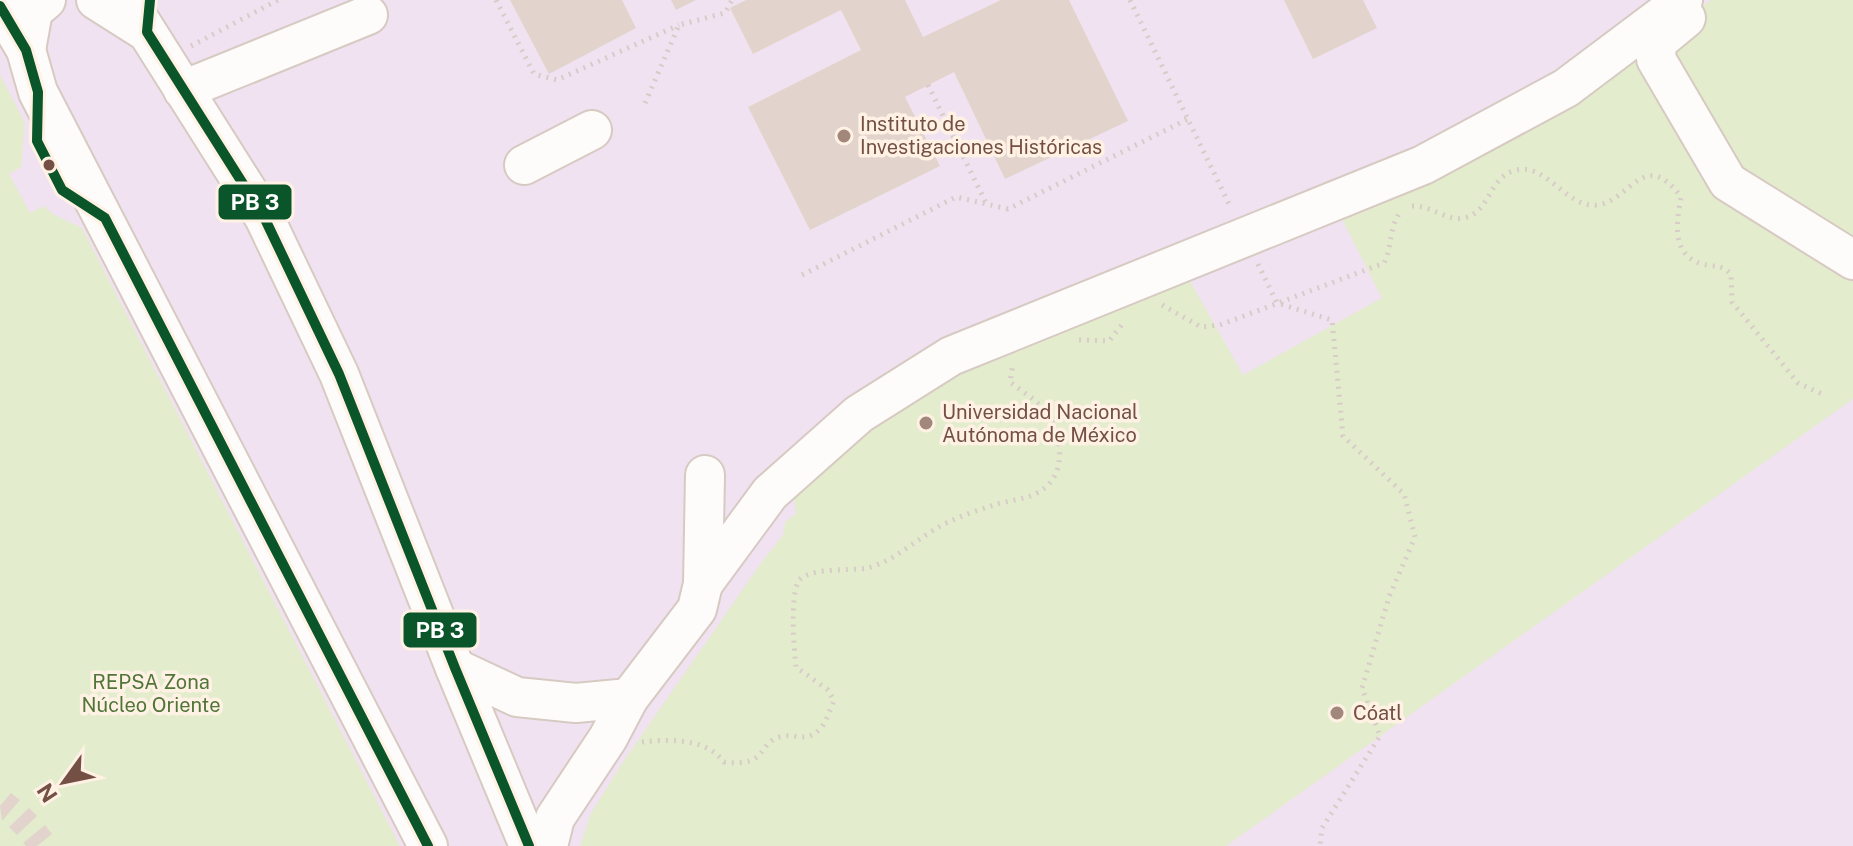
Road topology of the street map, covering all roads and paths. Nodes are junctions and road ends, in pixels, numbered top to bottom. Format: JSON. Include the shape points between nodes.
{"nodes":[{"id":1,"x":46,"y":0,"type":"edge"},
{"id":2,"x":96,"y":0,"type":"edge"},
{"id":3,"x":127,"y":0,"type":"edge"},
{"id":4,"x":278,"y":0,"type":"edge"},
{"id":5,"x":496,"y":0,"type":"edge"},
{"id":6,"x":732,"y":0,"type":"edge"},
{"id":7,"x":1130,"y":0,"type":"edge"},
{"id":8,"x":1683,"y":0,"type":"edge"},
{"id":9,"x":1708,"y":0,"type":"edge"},
{"id":10,"x":0,"y":6,"type":"edge"},
{"id":11,"x":368,"y":15,"type":"dead end"},
{"id":12,"x":679,"y":25,"type":"junction"},
{"id":13,"x":161,"y":46,"type":"edge"},
{"id":14,"x":26,"y":50,"type":"junction"},
{"id":15,"x":928,"y":85,"type":"dead end"},
{"id":16,"x":645,"y":103,"type":"dead end"},
{"id":17,"x":1188,"y":119,"type":"junction"},
{"id":18,"x":592,"y":130,"type":"dead end"},
{"id":19,"x":524,"y":165,"type":"dead end"},
{"id":20,"x":987,"y":205,"type":"junction"},
{"id":21,"x":1245,"y":237,"type":"junction"},
{"id":22,"x":1853,"y":260,"type":"edge"},
{"id":23,"x":802,"y":275,"type":"dead end"},
{"id":24,"x":1277,"y":303,"type":"junction"},
{"id":25,"x":1151,"y":305,"type":"dead end"},
{"id":26,"x":1128,"y":317,"type":"dead end"},
{"id":27,"x":1065,"y":340,"type":"dead end"},
{"id":28,"x":1016,"y":359,"type":"dead end"},
{"id":29,"x":1822,"y":394,"type":"dead end"},
{"id":30,"x":705,"y":475,"type":"dead end"},
{"id":31,"x":703,"y":584,"type":"junction"},
{"id":32,"x":455,"y":668,"type":"junction"},
{"id":33,"x":629,"y":698,"type":"junction"},
{"id":34,"x":602,"y":748,"type":"junction"},
{"id":35,"x":428,"y":846,"type":"edge"},
{"id":36,"x":529,"y":846,"type":"edge"},
{"id":37,"x":548,"y":846,"type":"edge"},
{"id":38,"x":1320,"y":846,"type":"edge"}],
"edges":[{"from":1,"to":14,"type":"street","via":[[33,11]]},
{"from":2,"to":13,"type":"street"},
{"from":3,"to":13,"type":"street"},
{"from":4,"to":13,"type":"path"},
{"from":5,"to":12,"type":"path","via":[[534,74],[557,80]]},
{"from":6,"to":12,"type":"path","via":[[725,13]]},
{"from":7,"to":17,"type":"path"},
{"from":8,"to":21,"type":"street","via":[[1566,88],[1423,165]]},
{"from":9,"to":22,"type":"street","via":[[1657,42],[1656,59],[1728,182]]},
{"from":10,"to":14,"type":"street"},
{"from":11,"to":13,"type":"street"},
{"from":12,"to":16,"type":"path"},
{"from":13,"to":32,"type":"street","via":[[264,217],[339,374]]},
{"from":14,"to":35,"type":"street","via":[[38,92]]},
{"from":15,"to":20,"type":"path"},
{"from":17,"to":20,"type":"path","via":[[1008,209]]},
{"from":17,"to":21,"type":"path"},
{"from":18,"to":19,"type":"street"},
{"from":20,"to":23,"type":"path","via":[[956,197]]},
{"from":21,"to":24,"type":"path"},
{"from":21,"to":31,"type":"street","via":[[951,356],[859,414],[770,493]]},
{"from":24,"to":25,"type":"path","via":[[1201,327],[1164,305]]},
{"from":24,"to":29,"type":"path","via":[[1384,263],[1393,222],[1402,210],[1427,206],[1462,220],[1479,212],[1496,182],[1518,170],[1532,170],[1580,203],[1597,205],[1633,181],[1662,178],[1681,197],[1676,233],[1683,252],[1731,274],[1732,302],[1798,383]]},
{"from":24,"to":38,"type":"path","via":[[1332,320],[1343,436],[1404,494],[1415,537],[1389,597],[1362,688],[1380,736],[1322,828]]},
{"from":26,"to":27,"type":"path","via":[[1109,341]]},
{"from":28,"to":34,"type":"path","via":[[1010,382],[1046,411],[1057,435],[1061,457],[1055,475],[1041,491],[953,519],[884,562],[808,573],[798,582],[796,667],[828,690],[834,701],[820,729],[802,739],[784,736],[756,760],[741,764],[724,762],[716,751],[684,741]]},
{"from":30,"to":31,"type":"street"},
{"from":31,"to":33,"type":"street","via":[[697,609]]},
{"from":32,"to":33,"type":"street","via":[[517,697],[576,703]]},
{"from":32,"to":36,"type":"street"},
{"from":33,"to":34,"type":"street"},
{"from":34,"to":37,"type":"street","via":[[555,818]]}]}
